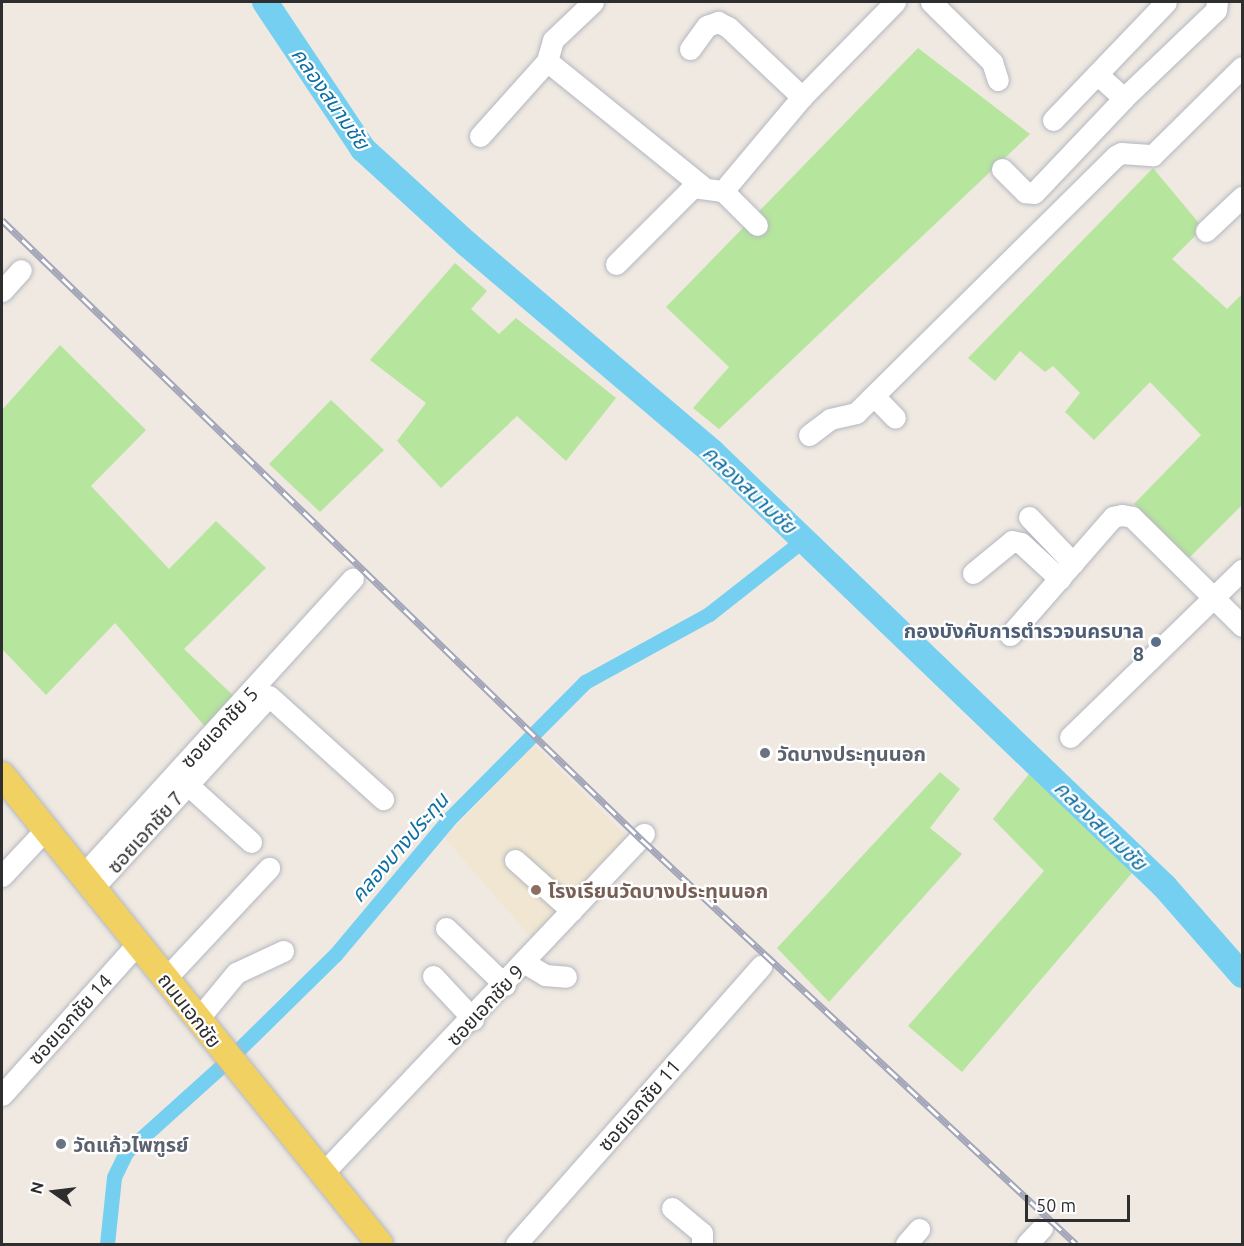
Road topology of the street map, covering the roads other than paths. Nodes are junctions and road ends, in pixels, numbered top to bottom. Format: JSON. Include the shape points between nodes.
{"nodes":[{"id":1,"x":593,"y":2,"type":"edge"},
{"id":2,"x":895,"y":2,"type":"edge"},
{"id":3,"x":932,"y":2,"type":"edge"},
{"id":4,"x":1166,"y":2,"type":"edge"},
{"id":5,"x":1217,"y":2,"type":"edge"},
{"id":6,"x":690,"y":49,"type":"dead end"},
{"id":7,"x":548,"y":61,"type":"junction"},
{"id":8,"x":1242,"y":67,"type":"edge"},
{"id":9,"x":1097,"y":74,"type":"junction"},
{"id":10,"x":998,"y":80,"type":"dead end"},
{"id":11,"x":802,"y":97,"type":"junction"},
{"id":12,"x":1124,"y":98,"type":"junction"},
{"id":13,"x":1053,"y":120,"type":"dead end"},
{"id":14,"x":480,"y":136,"type":"dead end"},
{"id":15,"x":1002,"y":169,"type":"dead end"},
{"id":16,"x":702,"y":186,"type":"junction"},
{"id":17,"x":723,"y":191,"type":"junction"},
{"id":18,"x":1242,"y":197,"type":"edge"},
{"id":19,"x":757,"y":225,"type":"dead end"},
{"id":20,"x":1206,"y":231,"type":"dead end"},
{"id":21,"x":616,"y":264,"type":"dead end"},
{"id":22,"x":21,"y":270,"type":"dead end"},
{"id":23,"x":2,"y":291,"type":"edge"},
{"id":24,"x":874,"y":396,"type":"junction"},
{"id":25,"x":895,"y":417,"type":"dead end"},
{"id":26,"x":810,"y":435,"type":"dead end"},
{"id":27,"x":1029,"y":517,"type":"dead end"},
{"id":28,"x":1073,"y":563,"type":"junction"},
{"id":29,"x":1242,"y":570,"type":"edge"},
{"id":30,"x":973,"y":573,"type":"dead end"},
{"id":31,"x":353,"y":578,"type":"dead end"},
{"id":32,"x":1060,"y":579,"type":"junction"},
{"id":33,"x":1215,"y":597,"type":"junction"},
{"id":34,"x":1242,"y":626,"type":"edge"},
{"id":35,"x":1010,"y":635,"type":"dead end"},
{"id":36,"x":1070,"y":737,"type":"dead end"},
{"id":37,"x":2,"y":775,"type":"edge"},
{"id":38,"x":188,"y":784,"type":"junction"},
{"id":39,"x":383,"y":799,"type":"dead end"},
{"id":40,"x":46,"y":829,"type":"junction"},
{"id":41,"x":644,"y":834,"type":"dead end"},
{"id":42,"x":251,"y":842,"type":"dead end"},
{"id":43,"x":515,"y":860,"type":"dead end"},
{"id":44,"x":269,"y":868,"type":"dead end"},
{"id":45,"x":2,"y":876,"type":"edge"},
{"id":46,"x":88,"y":881,"type":"junction"},
{"id":47,"x":572,"y":911,"type":"junction"},
{"id":48,"x":446,"y":928,"type":"dead end"},
{"id":49,"x":138,"y":943,"type":"junction"},
{"id":50,"x":283,"y":951,"type":"dead end"},
{"id":51,"x":525,"y":963,"type":"junction"},
{"id":52,"x":761,"y":966,"type":"dead end"},
{"id":53,"x":433,"y":976,"type":"dead end"},
{"id":54,"x":566,"y":977,"type":"dead end"},
{"id":55,"x":166,"y":978,"type":"junction"},
{"id":56,"x":505,"y":985,"type":"junction"},
{"id":57,"x":473,"y":1019,"type":"junction"},
{"id":58,"x":205,"y":1029,"type":"junction"},
{"id":59,"x":2,"y":1095,"type":"edge"},
{"id":60,"x":323,"y":1173,"type":"junction"},
{"id":61,"x":672,"y":1208,"type":"dead end"},
{"id":62,"x":1042,"y":1228,"type":"dead end"},
{"id":63,"x":380,"y":1245,"type":"edge"},
{"id":64,"x":516,"y":1245,"type":"edge"},
{"id":65,"x":702,"y":1245,"type":"edge"},
{"id":66,"x":1027,"y":1245,"type":"edge"}],
"edges":[{"from":1,"to":7,"type":"street","via":[[553,40]]},
{"from":2,"to":11,"type":"street"},
{"from":3,"to":10,"type":"street","via":[[992,62]]},
{"from":4,"to":9,"type":"street"},
{"from":5,"to":12,"type":"street","via":[[1216,10]]},
{"from":6,"to":11,"type":"street","via":[[707,26],[718,22]]},
{"from":7,"to":14,"type":"street"},
{"from":7,"to":16,"type":"street"},
{"from":8,"to":24,"type":"street","via":[[1153,155],[1116,156]]},
{"from":9,"to":12,"type":"street"},
{"from":9,"to":13,"type":"street"},
{"from":11,"to":17,"type":"street"},
{"from":12,"to":15,"type":"street","via":[[1034,193],[1025,192]]},
{"from":16,"to":17,"type":"street"},
{"from":16,"to":21,"type":"street","via":[[693,187]]},
{"from":17,"to":19,"type":"street"},
{"from":18,"to":20,"type":"street"},
{"from":22,"to":23,"type":"street"},
{"from":24,"to":25,"type":"street"},
{"from":24,"to":26,"type":"street","via":[[856,414],[830,419]]},
{"from":27,"to":28,"type":"street"},
{"from":28,"to":32,"type":"street"},
{"from":28,"to":33,"type":"street","via":[[1113,517],[1132,517]]},
{"from":29,"to":33,"type":"street"},
{"from":30,"to":32,"type":"street","via":[[1012,541],[1021,543]]},
{"from":31,"to":46,"type":"street","name":"ซอยเอกชัย 5"},
{"from":32,"to":35,"type":"street"},
{"from":33,"to":34,"type":"street"},
{"from":33,"to":36,"type":"street"},
{"from":37,"to":40,"type":"main road","name":"ถนนเอกชัย"},
{"from":38,"to":39,"type":"street","name":"ซอยเอกชัย 7","via":[[269,696]]},
{"from":38,"to":42,"type":"street"},
{"from":38,"to":46,"type":"street","name":"ซอยเอกชัย 7"},
{"from":40,"to":45,"type":"street"},
{"from":40,"to":46,"type":"main road","name":"ถนนเอกชัย"},
{"from":41,"to":47,"type":"street","name":"ซอยเอกชัย 9"},
{"from":43,"to":47,"type":"street"},
{"from":44,"to":55,"type":"street"},
{"from":46,"to":49,"type":"main road","name":"ถนนเอกชัย"},
{"from":47,"to":51,"type":"street","name":"ซอยเอกชัย 9"},
{"from":48,"to":56,"type":"street"},
{"from":49,"to":55,"type":"main road","name":"ถนนเอกชัย"},
{"from":49,"to":59,"type":"street","name":"ซอยเอกชัย 14"},
{"from":50,"to":58,"type":"street","via":[[236,973]]},
{"from":51,"to":54,"type":"street","via":[[545,975]]},
{"from":51,"to":56,"type":"street","name":"ซอยเอกชัย 9"},
{"from":52,"to":64,"type":"street","name":"ซอยเอกชัย 11"},
{"from":53,"to":57,"type":"street"},
{"from":55,"to":58,"type":"main road","name":"ถนนเอกชัย"},
{"from":56,"to":57,"type":"street","name":"ซอยเอกชัย 9"},
{"from":57,"to":60,"type":"street","name":"ซอยเอกชัย 9"},
{"from":58,"to":60,"type":"main road","name":"ถนนเอกชัย"},
{"from":60,"to":63,"type":"main road","name":"ถนนเอกชัย"},
{"from":61,"to":65,"type":"street","via":[[702,1233]]},
{"from":62,"to":66,"type":"street"}]}
